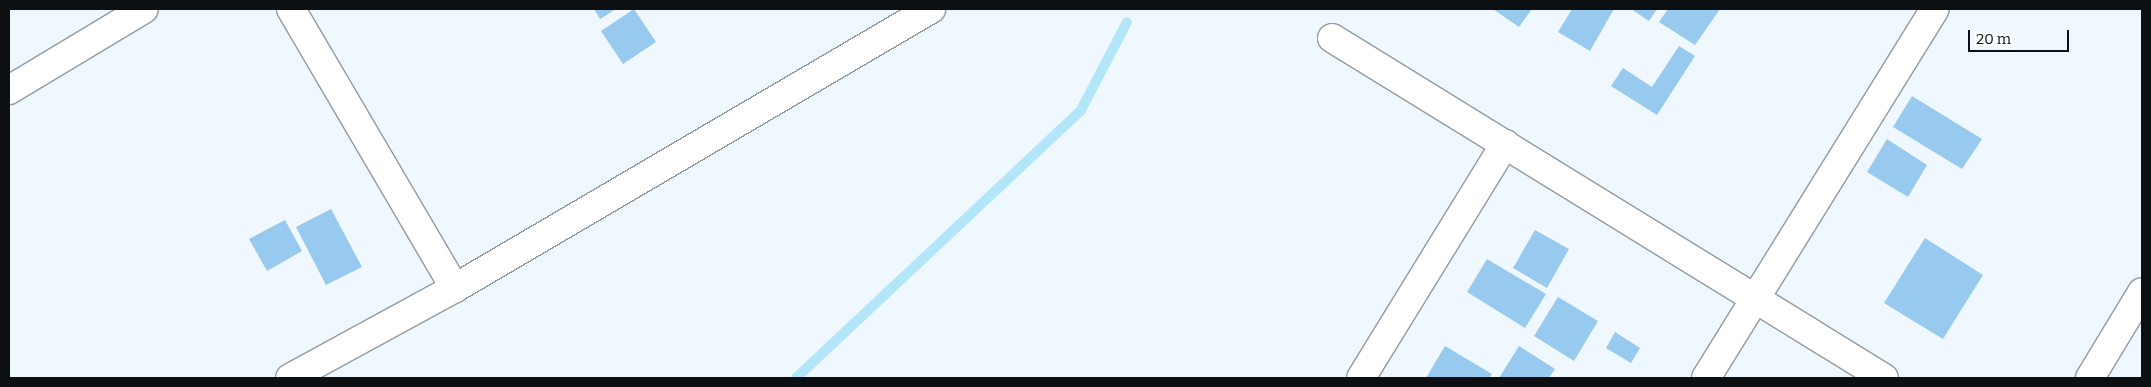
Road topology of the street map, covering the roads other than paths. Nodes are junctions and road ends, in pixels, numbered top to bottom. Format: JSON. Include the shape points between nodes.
{"nodes":[{"id":1,"x":144,"y":9,"type":"edge"},
{"id":2,"x":291,"y":9,"type":"edge"},
{"id":3,"x":931,"y":9,"type":"edge"},
{"id":4,"x":1935,"y":9,"type":"edge"},
{"id":5,"x":1332,"y":38,"type":"dead end"},
{"id":6,"x":9,"y":90,"type":"edge"},
{"id":7,"x":1505,"y":144,"type":"junction"},
{"id":8,"x":455,"y":288,"type":"junction"},
{"id":9,"x":2142,"y":292,"type":"edge"},
{"id":10,"x":1756,"y":300,"type":"junction"},
{"id":11,"x":290,"y":378,"type":"edge"},
{"id":12,"x":1361,"y":378,"type":"edge"},
{"id":13,"x":1706,"y":378,"type":"edge"},
{"id":14,"x":1884,"y":378,"type":"edge"},
{"id":15,"x":2090,"y":378,"type":"edge"}],
"edges":[{"from":1,"to":6,"type":"street"},
{"from":2,"to":8,"type":"street"},
{"from":3,"to":8,"type":"street"},
{"from":4,"to":10,"type":"street"},
{"from":5,"to":7,"type":"street"},
{"from":7,"to":10,"type":"street"},
{"from":7,"to":12,"type":"street"},
{"from":8,"to":11,"type":"street"},
{"from":9,"to":15,"type":"street"},
{"from":10,"to":13,"type":"street"},
{"from":10,"to":14,"type":"street"}]}
